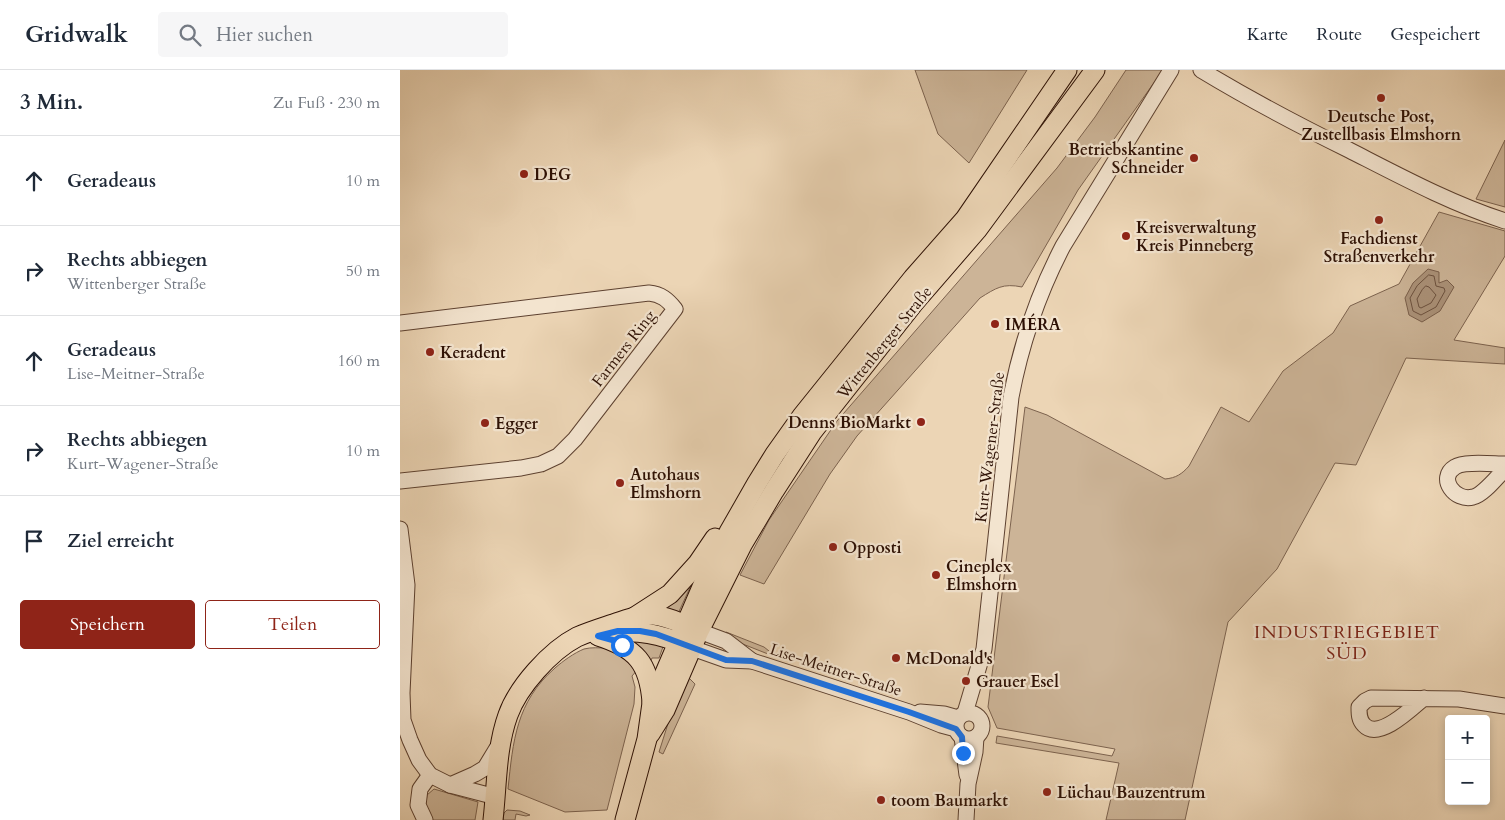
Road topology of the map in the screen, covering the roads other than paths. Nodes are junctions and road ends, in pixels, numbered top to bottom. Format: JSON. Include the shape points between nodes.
{"nodes":[{"id":1,"x":1067,"y":70,"type":"edge"},
{"id":2,"x":1095,"y":70,"type":"edge"},
{"id":3,"x":1170,"y":70,"type":"edge"},
{"id":4,"x":1201,"y":70,"type":"edge"},
{"id":5,"x":1505,"y":220,"type":"edge"},
{"id":6,"x":400,"y":323,"type":"edge"},
{"id":7,"x":1505,"y":464,"type":"edge"},
{"id":8,"x":1505,"y":469,"type":"edge"},
{"id":9,"x":400,"y":481,"type":"edge"},
{"id":10,"x":757,"y":483,"type":"junction"},
{"id":11,"x":400,"y":529,"type":"edge"},
{"id":12,"x":636,"y":616,"type":"junction"},
{"id":13,"x":598,"y":636,"type":"junction"},
{"id":14,"x":688,"y":636,"type":"junction"},
{"id":15,"x":553,"y":656,"type":"junction"},
{"id":16,"x":1424,"y":698,"type":"dead end"},
{"id":17,"x":652,"y":703,"type":"junction"},
{"id":18,"x":1505,"y":706,"type":"edge"},
{"id":19,"x":966,"y":725,"type":"junction"},
{"id":20,"x":646,"y":740,"type":"junction"},
{"id":21,"x":501,"y":741,"type":"junction"},
{"id":22,"x":430,"y":775,"type":"junction"},
{"id":23,"x":450,"y":785,"type":"junction"},
{"id":24,"x":496,"y":796,"type":"junction"},
{"id":25,"x":426,"y":820,"type":"edge"},
{"id":26,"x":493,"y":820,"type":"edge"},
{"id":27,"x":624,"y":820,"type":"edge"},
{"id":28,"x":966,"y":820,"type":"edge"}],
"edges":[{"from":1,"to":10,"type":"main road","name":"Wittenberger Straße","via":[[965,219],[802,416]]},
{"from":2,"to":14,"type":"main road","name":"Wittenberger Straße","via":[[977,230],[913,304],[812,432]]},
{"from":3,"to":19,"type":"street","name":"Kurt-Wagener-Straße","via":[[1063,246],[1033,313],[1014,378],[982,657]]},
{"from":4,"to":5,"type":"street","via":[[1288,120],[1421,188]]},
{"from":6,"to":9,"type":"street","name":"Farmers Ring","via":[[649,292],[668,300],[675,308],[575,439],[558,456],[521,468]]},
{"from":7,"to":8,"type":"street","via":[[1461,464],[1448,475],[1449,486],[1460,496],[1474,497]]},
{"from":10,"to":12,"type":"main road","via":[[686,578],[670,594]]},
{"from":10,"to":14,"type":"main road","name":"Wittenberger Straße","via":[[729,532]]},
{"from":11,"to":22,"type":"street","via":[[407,585],[403,720],[419,760]]},
{"from":12,"to":14,"type":"main road","via":[[665,617]]},
{"from":12,"to":15,"type":"main road","via":[[577,637]]},
{"from":13,"to":14,"type":"main road","via":[[618,631]]},
{"from":13,"to":15,"type":"main road"},
{"from":13,"to":17,"type":"main road","via":[[616,641],[642,662]]},
{"from":14,"to":17,"type":"main road"},
{"from":14,"to":19,"type":"street","name":"Lise-Meitner-Straße","via":[[726,660],[752,661],[909,712]]},
{"from":14,"to":20,"type":"main road","via":[[665,710]]},
{"from":15,"to":21,"type":"main road","via":[[535,671],[520,691],[508,715]]},
{"from":16,"to":18,"type":"street"},
{"from":17,"to":20,"type":"main road"},
{"from":19,"to":28,"type":"street","name":"Kurt-Wagener-Straße"},
{"from":20,"to":27,"type":"main road"},
{"from":21,"to":23,"type":"street","via":[[485,768]]},
{"from":21,"to":24,"type":"main road"},
{"from":22,"to":23,"type":"street"},
{"from":22,"to":25,"type":"street","via":[[420,789],[418,805]]},
{"from":23,"to":24,"type":"street"},
{"from":24,"to":26,"type":"main road"}]}
